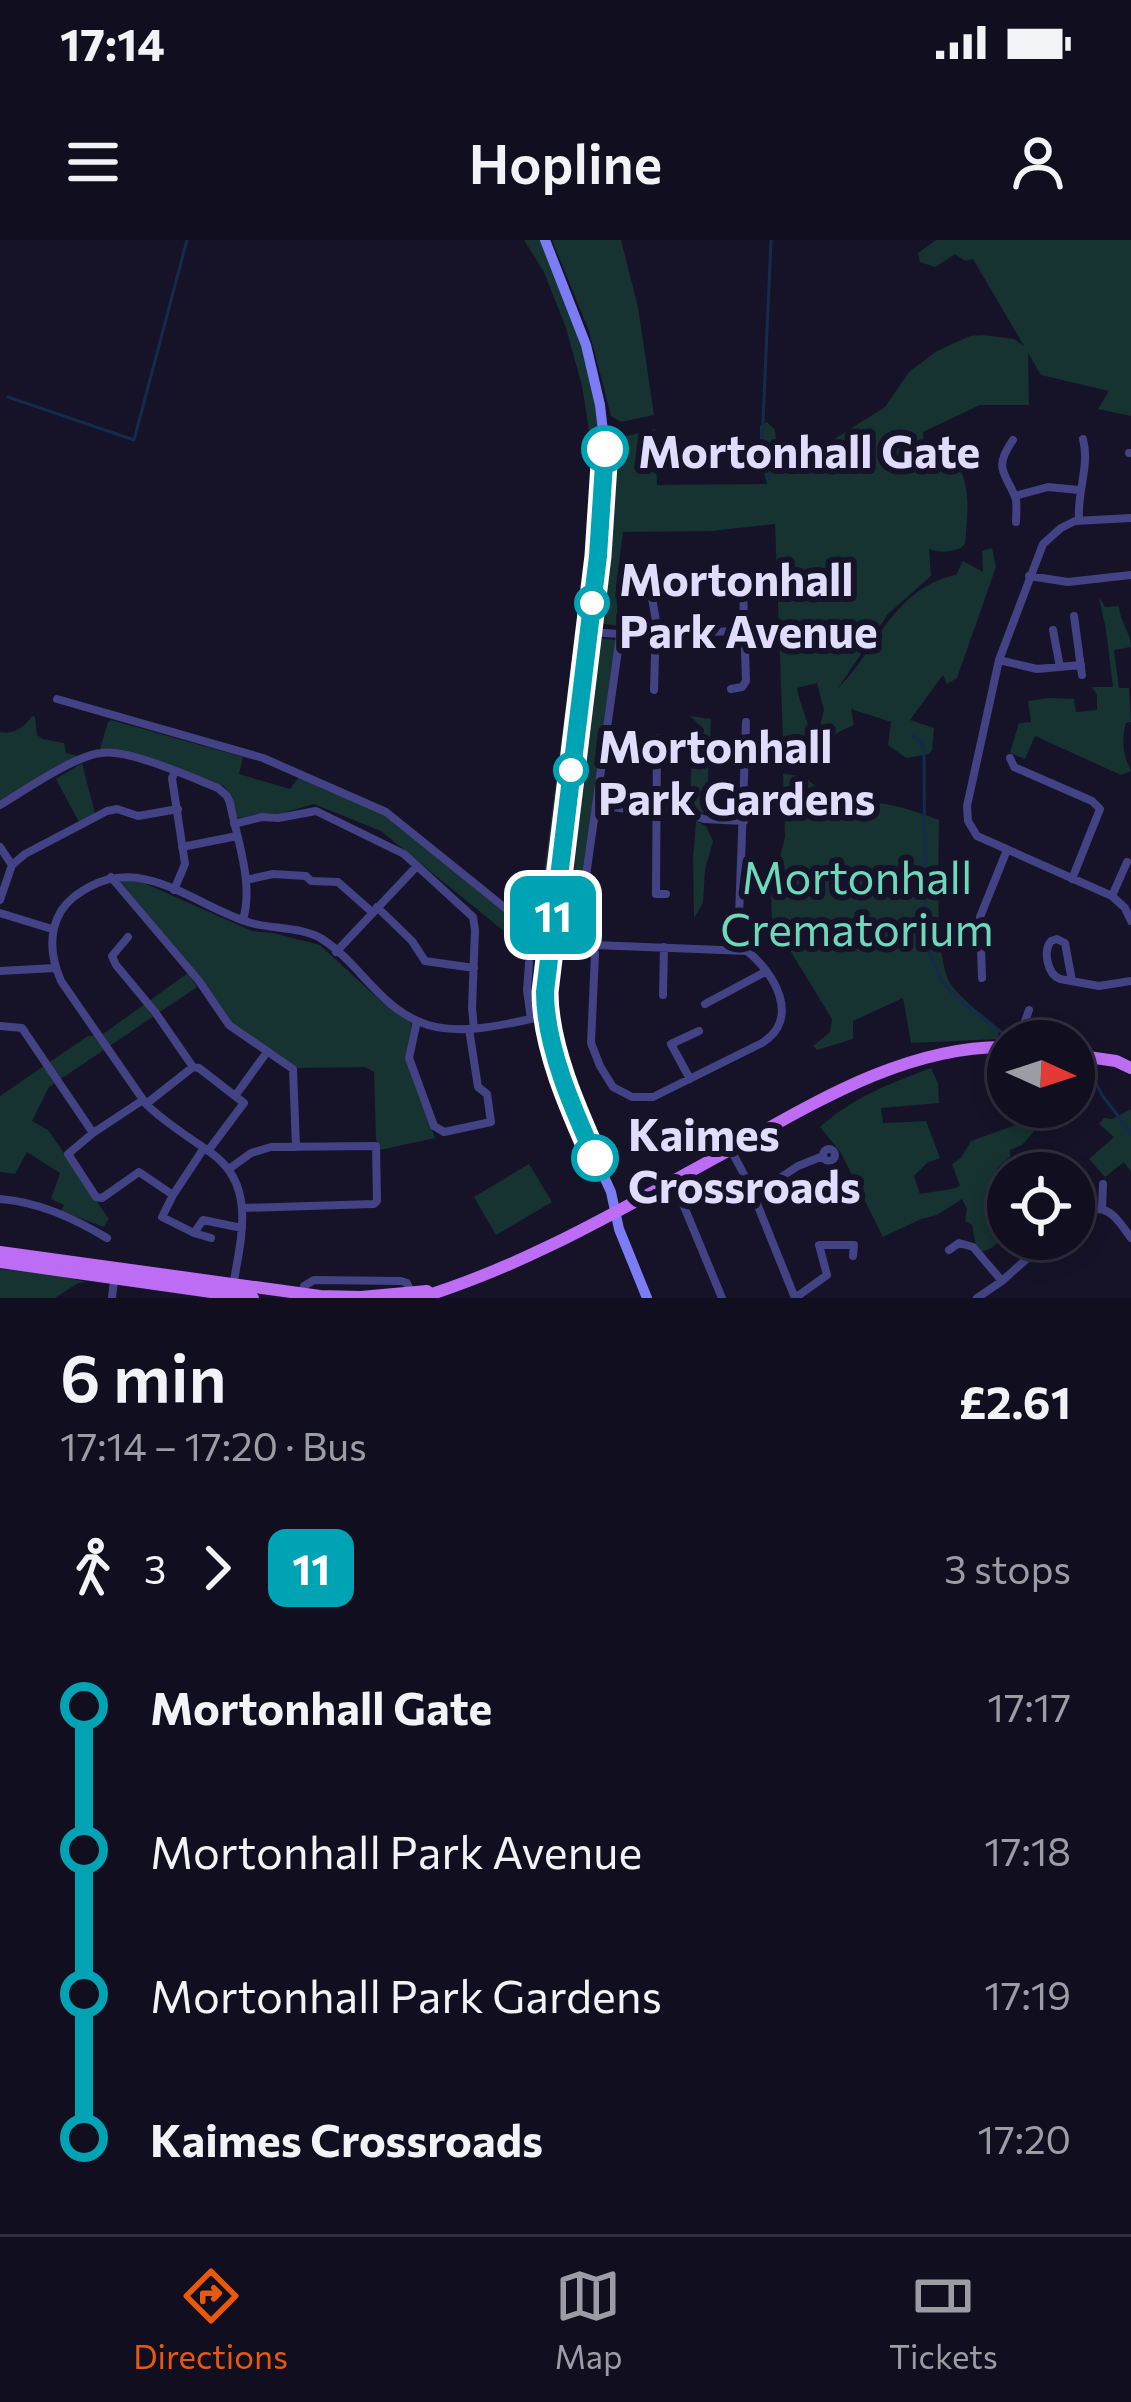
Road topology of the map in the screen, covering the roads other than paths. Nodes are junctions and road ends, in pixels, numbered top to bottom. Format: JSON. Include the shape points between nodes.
{"nodes":[{"id":1,"x":544,"y":240,"type":"edge"},
{"id":2,"x":1083,"y":439,"type":"dead end"},
{"id":3,"x":1012,"y":440,"type":"dead end"},
{"id":4,"x":1086,"y":460,"type":"junction"},
{"id":5,"x":1100,"y":464,"type":"dead end"},
{"id":6,"x":1079,"y":490,"type":"junction"},
{"id":7,"x":1015,"y":496,"type":"junction"},
{"id":8,"x":1131,"y":518,"type":"edge"},
{"id":9,"x":1079,"y":520,"type":"junction"},
{"id":10,"x":1016,"y":522,"type":"dead end"},
{"id":11,"x":1131,"y":575,"type":"edge"},
{"id":12,"x":1029,"y":576,"type":"junction"},
{"id":13,"x":730,"y":577,"type":"dead end"},
{"id":14,"x":660,"y":582,"type":"dead end"},
{"id":15,"x":1074,"y":616,"type":"dead end"},
{"id":16,"x":1053,"y":630,"type":"dead end"},
{"id":17,"x":744,"y":631,"type":"junction"},
{"id":18,"x":589,"y":632,"type":"junction"},
{"id":19,"x":620,"y":636,"type":"junction"},
{"id":20,"x":655,"y":638,"type":"junction"},
{"id":21,"x":999,"y":660,"type":"junction"},
{"id":22,"x":1060,"y":668,"type":"junction"},
{"id":23,"x":731,"y":688,"type":"dead end"},
{"id":24,"x":654,"y":691,"type":"dead end"},
{"id":25,"x":57,"y":699,"type":"dead end"},
{"id":26,"x":743,"y":728,"type":"dead end"},
{"id":27,"x":657,"y":738,"type":"dead end"},
{"id":28,"x":1011,"y":767,"type":"dead end"},
{"id":29,"x":175,"y":772,"type":"junction"},
{"id":30,"x":0,"y":805,"type":"edge"},
{"id":31,"x":597,"y":805,"type":"junction"},
{"id":32,"x":178,"y":808,"type":"junction"},
{"id":33,"x":658,"y":808,"type":"junction"},
{"id":34,"x":744,"y":821,"type":"junction"},
{"id":35,"x":234,"y":824,"type":"junction"},
{"id":36,"x":236,"y":836,"type":"junction"},
{"id":37,"x":0,"y":847,"type":"edge"},
{"id":38,"x":182,"y":847,"type":"junction"},
{"id":39,"x":1007,"y":850,"type":"junction"},
{"id":40,"x":1127,"y":862,"type":"dead end"},
{"id":41,"x":12,"y":865,"type":"junction"},
{"id":42,"x":417,"y":866,"type":"junction"},
{"id":43,"x":112,"y":878,"type":"junction"},
{"id":44,"x":558,"y":879,"type":"junction"},
{"id":45,"x":1072,"y":879,"type":"junction"},
{"id":46,"x":246,"y":880,"type":"junction"},
{"id":47,"x":585,"y":883,"type":"junction"},
{"id":48,"x":174,"y":890,"type":"junction"},
{"id":49,"x":666,"y":894,"type":"dead end"},
{"id":50,"x":1112,"y":896,"type":"junction"},
{"id":51,"x":0,"y":900,"type":"edge"},
{"id":52,"x":726,"y":907,"type":"dead end"},
{"id":53,"x":374,"y":910,"type":"junction"},
{"id":54,"x":0,"y":913,"type":"edge"},
{"id":55,"x":243,"y":920,"type":"junction"},
{"id":56,"x":1131,"y":921,"type":"edge"},
{"id":57,"x":52,"y":929,"type":"junction"},
{"id":58,"x":128,"y":937,"type":"dead end"},
{"id":59,"x":550,"y":944,"type":"junction"},
{"id":60,"x":594,"y":945,"type":"junction"},
{"id":61,"x":664,"y":947,"type":"junction"},
{"id":62,"x":336,"y":952,"type":"junction"},
{"id":63,"x":529,"y":963,"type":"dead end"},
{"id":64,"x":55,"y":968,"type":"junction"},
{"id":65,"x":474,"y":968,"type":"junction"},
{"id":66,"x":0,"y":971,"type":"edge"},
{"id":67,"x":765,"y":972,"type":"junction"},
{"id":68,"x":982,"y":978,"type":"dead end"},
{"id":69,"x":1072,"y":981,"type":"junction"},
{"id":70,"x":1131,"y":981,"type":"edge"},
{"id":71,"x":662,"y":995,"type":"dead end"},
{"id":72,"x":705,"y":1004,"type":"dead end"},
{"id":73,"x":1029,"y":1010,"type":"dead end"},
{"id":74,"x":546,"y":1016,"type":"junction"},
{"id":75,"x":530,"y":1019,"type":"junction"},
{"id":76,"x":1025,"y":1020,"type":"edge"},
{"id":77,"x":417,"y":1021,"type":"junction"},
{"id":78,"x":0,"y":1026,"type":"edge"},
{"id":79,"x":472,"y":1029,"type":"junction"},
{"id":80,"x":699,"y":1031,"type":"dead end"},
{"id":81,"x":987,"y":1049,"type":"edge"},
{"id":82,"x":267,"y":1052,"type":"junction"},
{"id":83,"x":1095,"y":1059,"type":"edge"},
{"id":84,"x":193,"y":1066,"type":"junction"},
{"id":85,"x":1131,"y":1068,"type":"edge"},
{"id":86,"x":690,"y":1079,"type":"junction"},
{"id":87,"x":235,"y":1096,"type":"junction"},
{"id":88,"x":144,"y":1102,"type":"junction"},
{"id":89,"x":93,"y":1133,"type":"junction"},
{"id":90,"x":296,"y":1147,"type":"junction"},
{"id":91,"x":731,"y":1149,"type":"junction"},
{"id":92,"x":206,"y":1150,"type":"junction"},
{"id":93,"x":823,"y":1156,"type":"dead end"},
{"id":94,"x":229,"y":1169,"type":"junction"},
{"id":95,"x":673,"y":1180,"type":"junction"},
{"id":96,"x":1105,"y":1188,"type":"dead end"},
{"id":97,"x":173,"y":1195,"type":"junction"},
{"id":98,"x":754,"y":1195,"type":"junction"},
{"id":99,"x":0,"y":1199,"type":"edge"},
{"id":100,"x":243,"y":1208,"type":"junction"},
{"id":101,"x":1095,"y":1209,"type":"edge"},
{"id":102,"x":1102,"y":1209,"type":"junction"},
{"id":103,"x":616,"y":1212,"type":"junction"},
{"id":104,"x":242,"y":1228,"type":"junction"},
{"id":105,"x":194,"y":1233,"type":"junction"},
{"id":106,"x":106,"y":1238,"type":"dead end"},
{"id":107,"x":212,"y":1238,"type":"dead end"},
{"id":108,"x":1131,"y":1238,"type":"edge"},
{"id":109,"x":949,"y":1250,"type":"dead end"},
{"id":110,"x":0,"y":1252,"type":"edge"},
{"id":111,"x":854,"y":1256,"type":"dead end"},
{"id":112,"x":1026,"y":1260,"type":"edge"},
{"id":113,"x":0,"y":1262,"type":"edge"},
{"id":114,"x":116,"y":1272,"type":"junction"},
{"id":115,"x":1002,"y":1281,"type":"junction"},
{"id":116,"x":232,"y":1289,"type":"junction"},
{"id":117,"x":414,"y":1296,"type":"edge"},
{"id":118,"x":644,"y":1297,"type":"edge"},
{"id":119,"x":112,"y":1298,"type":"edge"},
{"id":120,"x":253,"y":1298,"type":"edge"},
{"id":121,"x":722,"y":1298,"type":"edge"},
{"id":122,"x":795,"y":1298,"type":"edge"},
{"id":123,"x":977,"y":1298,"type":"edge"}],
"edges":[{"from":1,"to":18,"type":"main road","via":[[601,406],[604,492]]},
{"from":2,"to":4,"type":"street"},
{"from":3,"to":7,"type":"street","via":[[1003,466]]},
{"from":4,"to":5,"type":"street"},
{"from":4,"to":6,"type":"street"},
{"from":6,"to":7,"type":"street"},
{"from":6,"to":9,"type":"street"},
{"from":7,"to":10,"type":"street"},
{"from":8,"to":9,"type":"street"},
{"from":9,"to":12,"type":"street","via":[[1048,538]]},
{"from":11,"to":12,"type":"street","via":[[1068,582]]},
{"from":12,"to":21,"type":"street"},
{"from":13,"to":17,"type":"street","via":[[742,583]]},
{"from":14,"to":20,"type":"street","via":[[651,592]]},
{"from":15,"to":22,"type":"street","via":[[1081,670]]},
{"from":16,"to":22,"type":"street"},
{"from":17,"to":20,"type":"street"},
{"from":17,"to":23,"type":"street","via":[[745,685]]},
{"from":18,"to":19,"type":"street"},
{"from":18,"to":44,"type":"main road"},
{"from":19,"to":20,"type":"street"},
{"from":19,"to":31,"type":"street"},
{"from":20,"to":24,"type":"street"},
{"from":21,"to":22,"type":"street"},
{"from":21,"to":39,"type":"street","via":[[967,811],[975,834]]},
{"from":25,"to":59,"type":"street","via":[[263,758],[386,812]]},
{"from":26,"to":34,"type":"street"},
{"from":27,"to":33,"type":"street"},
{"from":28,"to":45,"type":"street","via":[[1100,809]]},
{"from":29,"to":30,"type":"street","via":[[100,753]]},
{"from":29,"to":32,"type":"street"},
{"from":29,"to":35,"type":"street","via":[[223,791]]},
{"from":31,"to":33,"type":"street"},
{"from":31,"to":47,"type":"street"},
{"from":32,"to":38,"type":"street"},
{"from":32,"to":41,"type":"street","via":[[138,816],[107,811]]},
{"from":33,"to":34,"type":"street"},
{"from":33,"to":49,"type":"street","via":[[656,894]]},
{"from":34,"to":52,"type":"street","via":[[739,912]]},
{"from":35,"to":36,"type":"street"},
{"from":35,"to":42,"type":"street","via":[[316,811]]},
{"from":36,"to":38,"type":"street"},
{"from":36,"to":46,"type":"street"},
{"from":37,"to":41,"type":"street"},
{"from":38,"to":48,"type":"street","via":[[185,864]]},
{"from":39,"to":45,"type":"street"},
{"from":39,"to":68,"type":"street","via":[[980,917]]},
{"from":40,"to":50,"type":"street"},
{"from":41,"to":51,"type":"street"},
{"from":42,"to":53,"type":"street"},
{"from":42,"to":65,"type":"street","via":[[473,917]]},
{"from":43,"to":48,"type":"street","via":[[151,879]]},
{"from":43,"to":57,"type":"street","via":[[74,896]]},
{"from":43,"to":82,"type":"street","via":[[229,1024]]},
{"from":44,"to":47,"type":"street"},
{"from":44,"to":59,"type":"main road"},
{"from":45,"to":50,"type":"street"},
{"from":46,"to":53,"type":"street","via":[[273,874],[338,882]]},
{"from":46,"to":55,"type":"street"},
{"from":47,"to":60,"type":"street"},
{"from":48,"to":55,"type":"street"},
{"from":50,"to":56,"type":"street"},
{"from":53,"to":62,"type":"street"},
{"from":53,"to":65,"type":"street","via":[[424,961]]},
{"from":54,"to":57,"type":"street"},
{"from":55,"to":62,"type":"street","via":[[320,938]]},
{"from":57,"to":64,"type":"street"},
{"from":58,"to":84,"type":"street","via":[[112,956],[116,965]]},
{"from":59,"to":74,"type":"main road"},
{"from":60,"to":61,"type":"street"},
{"from":60,"to":86,"type":"street","via":[[591,1043],[608,1081],[645,1098]]},
{"from":61,"to":67,"type":"street","via":[[746,951]]},
{"from":61,"to":71,"type":"street"},
{"from":62,"to":77,"type":"street"},
{"from":63,"to":75,"type":"street"},
{"from":64,"to":66,"type":"street"},
{"from":64,"to":88,"type":"street"},
{"from":65,"to":79,"type":"street"},
{"from":67,"to":72,"type":"street"},
{"from":67,"to":86,"type":"street","via":[[782,1016],[775,1035]]},
{"from":69,"to":69,"type":"street","via":[[1050,973],[1051,941],[1065,943]]},
{"from":69,"to":70,"type":"street"},
{"from":73,"to":76,"type":"street"},
{"from":74,"to":75,"type":"street"},
{"from":74,"to":103,"type":"main road"},
{"from":75,"to":79,"type":"street"},
{"from":77,"to":79,"type":"street"},
{"from":77,"to":79,"type":"street","via":[[409,1058],[434,1126],[444,1132],[491,1122]]},
{"from":78,"to":89,"type":"street","via":[[22,1028]]},
{"from":80,"to":86,"type":"street","via":[[671,1044]]},
{"from":81,"to":91,"type":"main road","via":[[901,1065]]},
{"from":82,"to":87,"type":"street"},
{"from":82,"to":90,"type":"street","via":[[295,1072]]},
{"from":83,"to":85,"type":"main road"},
{"from":84,"to":87,"type":"street"},
{"from":84,"to":88,"type":"street"},
{"from":87,"to":92,"type":"street","via":[[244,1103]]},
{"from":88,"to":89,"type":"street"},
{"from":88,"to":92,"type":"street"},
{"from":89,"to":97,"type":"street","via":[[68,1154],[96,1197],[139,1172]]},
{"from":90,"to":94,"type":"street","via":[[262,1149]]},
{"from":90,"to":100,"type":"street","via":[[374,1144],[377,1201]]},
{"from":91,"to":95,"type":"main road"},
{"from":91,"to":98,"type":"street"},
{"from":92,"to":94,"type":"street"},
{"from":92,"to":97,"type":"street"},
{"from":93,"to":98,"type":"street"},
{"from":94,"to":100,"type":"street"},
{"from":95,"to":103,"type":"main road"},
{"from":95,"to":121,"type":"street"},
{"from":96,"to":102,"type":"street"},
{"from":97,"to":105,"type":"street","via":[[162,1217]]},
{"from":98,"to":122,"type":"street"},
{"from":99,"to":106,"type":"street","via":[[44,1208]]},
{"from":100,"to":104,"type":"street"},
{"from":101,"to":102,"type":"street"},
{"from":102,"to":108,"type":"street"},
{"from":103,"to":117,"type":"main road","via":[[531,1256]]},
{"from":103,"to":118,"type":"main road"},
{"from":104,"to":105,"type":"street","via":[[203,1220]]},
{"from":104,"to":116,"type":"street"},
{"from":105,"to":107,"type":"street"},
{"from":109,"to":115,"type":"street","via":[[973,1247]]},
{"from":110,"to":114,"type":"main road"},
{"from":111,"to":122,"type":"street","via":[[854,1245],[819,1245],[827,1275]]},
{"from":112,"to":115,"type":"street"},
{"from":113,"to":114,"type":"main road"},
{"from":114,"to":116,"type":"main road"},
{"from":114,"to":119,"type":"street"},
{"from":115,"to":123,"type":"street"},
{"from":116,"to":117,"type":"main road"},
{"from":116,"to":120,"type":"main road"}]}
